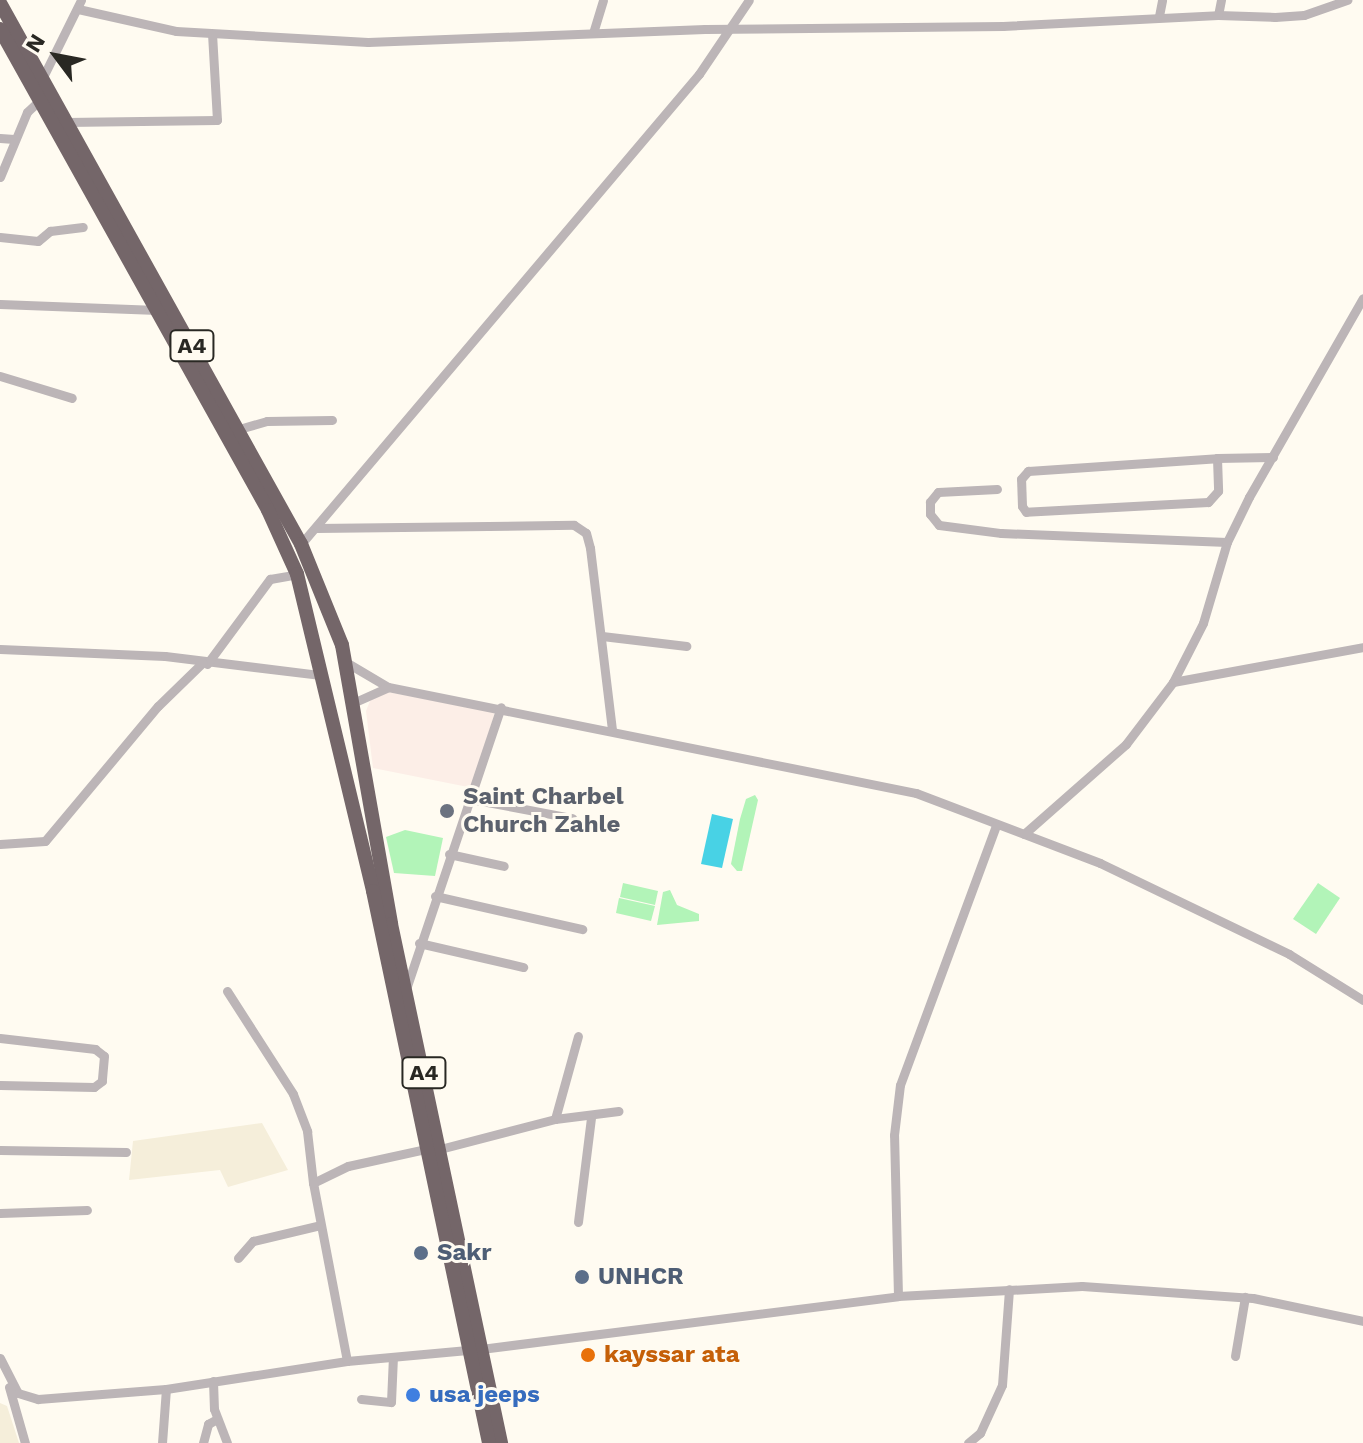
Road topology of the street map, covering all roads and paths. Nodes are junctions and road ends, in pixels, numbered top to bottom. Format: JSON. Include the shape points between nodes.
{"nodes":[{"id":1,"x":603,"y":0,"type":"edge"},
{"id":2,"x":749,"y":0,"type":"edge"},
{"id":3,"x":1162,"y":0,"type":"edge"},
{"id":4,"x":1221,"y":0,"type":"edge"},
{"id":5,"x":1347,"y":0,"type":"edge"},
{"id":6,"x":0,"y":3,"type":"edge"},
{"id":7,"x":79,"y":5,"type":"edge"},
{"id":8,"x":1218,"y":15,"type":"junction"},
{"id":9,"x":1159,"y":16,"type":"junction"},
{"id":10,"x":0,"y":29,"type":"edge"},
{"id":11,"x":730,"y":31,"type":"junction"},
{"id":12,"x":593,"y":33,"type":"junction"},
{"id":13,"x":212,"y":34,"type":"junction"},
{"id":14,"x":42,"y":79,"type":"junction"},
{"id":15,"x":40,"y":100,"type":"junction"},
{"id":16,"x":66,"y":122,"type":"junction"},
{"id":17,"x":0,"y":138,"type":"edge"},
{"id":18,"x":14,"y":139,"type":"junction"},
{"id":19,"x":0,"y":177,"type":"edge"},
{"id":20,"x":83,"y":227,"type":"dead end"},
{"id":21,"x":0,"y":237,"type":"edge"},
{"id":22,"x":1363,"y":298,"type":"edge"},
{"id":23,"x":0,"y":304,"type":"edge"},
{"id":24,"x":157,"y":310,"type":"junction"},
{"id":25,"x":0,"y":376,"type":"edge"},
{"id":26,"x":72,"y":398,"type":"dead end"},
{"id":27,"x":332,"y":420,"type":"dead end"},
{"id":28,"x":239,"y":429,"type":"junction"},
{"id":29,"x":1273,"y":457,"type":"junction"},
{"id":30,"x":1217,"y":458,"type":"junction"},
{"id":31,"x":997,"y":489,"type":"dead end"},
{"id":32,"x":316,"y":528,"type":"junction"},
{"id":33,"x":1227,"y":542,"type":"junction"},
{"id":34,"x":301,"y":544,"type":"junction"},
{"id":35,"x":297,"y":574,"type":"junction"},
{"id":36,"x":602,"y":636,"type":"junction"},
{"id":37,"x":342,"y":645,"type":"junction"},
{"id":38,"x":686,"y":646,"type":"dead end"},
{"id":39,"x":1363,"y":647,"type":"edge"},
{"id":40,"x":0,"y":649,"type":"edge"},
{"id":41,"x":316,"y":652,"type":"junction"},
{"id":42,"x":204,"y":663,"type":"junction"},
{"id":43,"x":349,"y":664,"type":"junction"},
{"id":44,"x":319,"y":675,"type":"junction"},
{"id":45,"x":1173,"y":682,"type":"junction"},
{"id":46,"x":388,"y":687,"type":"junction"},
{"id":47,"x":355,"y":702,"type":"junction"},
{"id":48,"x":328,"y":706,"type":"junction"},
{"id":49,"x":501,"y":707,"type":"junction"},
{"id":50,"x":612,"y":730,"type":"junction"},
{"id":51,"x":471,"y":799,"type":"junction"},
{"id":52,"x":572,"y":818,"type":"dead end"},
{"id":53,"x":996,"y":826,"type":"junction"},
{"id":54,"x":1024,"y":834,"type":"junction"},
{"id":55,"x":0,"y":844,"type":"edge"},
{"id":56,"x":449,"y":854,"type":"junction"},
{"id":57,"x":504,"y":866,"type":"dead end"},
{"id":58,"x":435,"y":896,"type":"junction"},
{"id":59,"x":582,"y":929,"type":"dead end"},
{"id":60,"x":419,"y":943,"type":"junction"},
{"id":61,"x":523,"y":967,"type":"dead end"},
{"id":62,"x":406,"y":990,"type":"junction"},
{"id":63,"x":227,"y":991,"type":"dead end"},
{"id":64,"x":1363,"y":1000,"type":"edge"},
{"id":65,"x":578,"y":1036,"type":"dead end"},
{"id":66,"x":0,"y":1038,"type":"edge"},
{"id":67,"x":0,"y":1085,"type":"edge"},
{"id":68,"x":619,"y":1111,"type":"dead end"},
{"id":69,"x":591,"y":1117,"type":"junction"},
{"id":70,"x":555,"y":1119,"type":"junction"},
{"id":71,"x":433,"y":1149,"type":"junction"},
{"id":72,"x":0,"y":1150,"type":"edge"},
{"id":73,"x":126,"y":1152,"type":"dead end"},
{"id":74,"x":313,"y":1183,"type":"junction"},
{"id":75,"x":87,"y":1210,"type":"dead end"},
{"id":76,"x":0,"y":1213,"type":"edge"},
{"id":77,"x":578,"y":1222,"type":"dead end"},
{"id":78,"x":320,"y":1225,"type":"junction"},
{"id":79,"x":238,"y":1258,"type":"dead end"},
{"id":80,"x":1009,"y":1289,"type":"junction"},
{"id":81,"x":898,"y":1296,"type":"junction"},
{"id":82,"x":1245,"y":1297,"type":"junction"},
{"id":83,"x":1363,"y":1321,"type":"edge"},
{"id":84,"x":474,"y":1349,"type":"junction"},
{"id":85,"x":1235,"y":1356,"type":"dead end"},
{"id":86,"x":393,"y":1357,"type":"junction"},
{"id":87,"x":0,"y":1358,"type":"edge"},
{"id":88,"x":347,"y":1361,"type":"junction"},
{"id":89,"x":7,"y":1380,"type":"junction"},
{"id":90,"x":213,"y":1381,"type":"junction"},
{"id":91,"x":166,"y":1389,"type":"junction"},
{"id":92,"x":361,"y":1399,"type":"dead end"},
{"id":93,"x":217,"y":1419,"type":"junction"},
{"id":94,"x":25,"y":1443,"type":"edge"},
{"id":95,"x":162,"y":1443,"type":"edge"},
{"id":96,"x":203,"y":1443,"type":"edge"},
{"id":97,"x":227,"y":1443,"type":"edge"},
{"id":98,"x":489,"y":1443,"type":"edge"},
{"id":99,"x":501,"y":1443,"type":"edge"},
{"id":100,"x":968,"y":1443,"type":"edge"}],
"edges":[{"from":1,"to":12,"type":"street"},
{"from":2,"to":11,"type":"street"},
{"from":3,"to":9,"type":"street"},
{"from":4,"to":8,"type":"street"},
{"from":5,"to":8,"type":"street","via":[[1304,15]]},
{"from":6,"to":14,"type":"highway","number":"A4"},
{"from":7,"to":13,"type":"street"},
{"from":7,"to":14,"type":"street"},
{"from":8,"to":9,"type":"street"},
{"from":9,"to":11,"type":"street","via":[[1003,26]]},
{"from":10,"to":15,"type":"highway","number":"A4"},
{"from":11,"to":12,"type":"street"},
{"from":11,"to":32,"type":"street","via":[[540,266]]},
{"from":12,"to":13,"type":"street","via":[[368,42]]},
{"from":13,"to":16,"type":"street","via":[[217,120]]},
{"from":14,"to":16,"type":"highway","number":"A4"},
{"from":15,"to":18,"type":"street","via":[[27,112]]},
{"from":15,"to":24,"type":"highway","number":"A4"},
{"from":16,"to":28,"type":"highway","number":"A4"},
{"from":17,"to":18,"type":"street"},
{"from":18,"to":19,"type":"street"},
{"from":20,"to":21,"type":"street","via":[[50,231],[38,241]]},
{"from":22,"to":29,"type":"street"},
{"from":23,"to":24,"type":"street"},
{"from":24,"to":35,"type":"highway","number":"A4","via":[[268,510]]},
{"from":25,"to":26,"type":"street"},
{"from":27,"to":28,"type":"street","via":[[267,421]]},
{"from":28,"to":34,"type":"highway","number":"A4"},
{"from":29,"to":30,"type":"street"},
{"from":29,"to":33,"type":"street"},
{"from":30,"to":30,"type":"street","via":[[1028,471],[1021,479],[1022,506],[1026,512],[1208,502],[1218,491]]},
{"from":31,"to":33,"type":"street","via":[[938,492],[930,502],[930,514],[939,525],[1001,533]]},
{"from":32,"to":34,"type":"street"},
{"from":32,"to":36,"type":"street","via":[[574,525],[586,533]]},
{"from":33,"to":45,"type":"street","via":[[1203,623]]},
{"from":34,"to":37,"type":"highway","number":"A4"},
{"from":35,"to":41,"type":"highway","number":"A4"},
{"from":35,"to":42,"type":"street","via":[[270,579]]},
{"from":36,"to":38,"type":"street"},
{"from":36,"to":50,"type":"street"},
{"from":37,"to":41,"type":"highway","via":[[331,642]]},
{"from":37,"to":43,"type":"highway","number":"A4"},
{"from":39,"to":45,"type":"street"},
{"from":40,"to":42,"type":"street","via":[[132,654]]},
{"from":41,"to":44,"type":"highway","number":"A4"},
{"from":42,"to":44,"type":"street"},
{"from":42,"to":55,"type":"street","via":[[158,706],[45,841]]},
{"from":43,"to":46,"type":"street"},
{"from":43,"to":47,"type":"highway","number":"A4"},
{"from":44,"to":48,"type":"highway","number":"A4"},
{"from":45,"to":54,"type":"street","via":[[1134,736]]},
{"from":46,"to":47,"type":"street"},
{"from":46,"to":49,"type":"street"},
{"from":47,"to":48,"type":"highway"},
{"from":47,"to":62,"type":"highway","number":"A4"},
{"from":48,"to":71,"type":"highway","number":"A4"},
{"from":49,"to":50,"type":"street"},
{"from":49,"to":51,"type":"street"},
{"from":50,"to":53,"type":"street","via":[[916,793]]},
{"from":51,"to":52,"type":"street"},
{"from":51,"to":56,"type":"street"},
{"from":53,"to":54,"type":"street"},
{"from":53,"to":81,"type":"street","via":[[900,1085],[894,1135]]},
{"from":54,"to":64,"type":"street","via":[[1100,863],[1289,954]]},
{"from":56,"to":57,"type":"street"},
{"from":56,"to":58,"type":"street"},
{"from":58,"to":59,"type":"street"},
{"from":58,"to":60,"type":"street"},
{"from":60,"to":61,"type":"street"},
{"from":60,"to":62,"type":"street"},
{"from":62,"to":71,"type":"highway","number":"A4"},
{"from":63,"to":74,"type":"street","via":[[293,1094],[307,1131]]},
{"from":65,"to":70,"type":"street"},
{"from":66,"to":67,"type":"street","via":[[95,1049],[104,1056],[102,1081],[94,1087]]},
{"from":68,"to":69,"type":"street"},
{"from":69,"to":70,"type":"street"},
{"from":69,"to":77,"type":"street"},
{"from":70,"to":71,"type":"street"},
{"from":71,"to":74,"type":"street","via":[[348,1166]]},
{"from":71,"to":84,"type":"highway","number":"A4"},
{"from":72,"to":73,"type":"street"},
{"from":74,"to":78,"type":"street"},
{"from":75,"to":76,"type":"street"},
{"from":78,"to":79,"type":"street","via":[[253,1241]]},
{"from":78,"to":88,"type":"street"},
{"from":80,"to":81,"type":"street"},
{"from":80,"to":82,"type":"street","via":[[1134,1288]]},
{"from":80,"to":100,"type":"street","via":[[1002,1385],[980,1433]]},
{"from":81,"to":84,"type":"street"},
{"from":82,"to":83,"type":"street"},
{"from":82,"to":85,"type":"street"},
{"from":84,"to":86,"type":"street"},
{"from":84,"to":98,"type":"highway","number":"A4"},
{"from":84,"to":99,"type":"highway","number":"A4"},
{"from":86,"to":88,"type":"street"},
{"from":86,"to":92,"type":"street","via":[[391,1402]]},
{"from":87,"to":89,"type":"street"},
{"from":88,"to":90,"type":"street"},
{"from":89,"to":91,"type":"street","via":[[18,1393],[38,1399]]},
{"from":89,"to":94,"type":"street"},
{"from":90,"to":91,"type":"street"},
{"from":90,"to":93,"type":"street"},
{"from":91,"to":95,"type":"street"},
{"from":93,"to":96,"type":"street","via":[[208,1424]]},
{"from":93,"to":97,"type":"street"}]}
